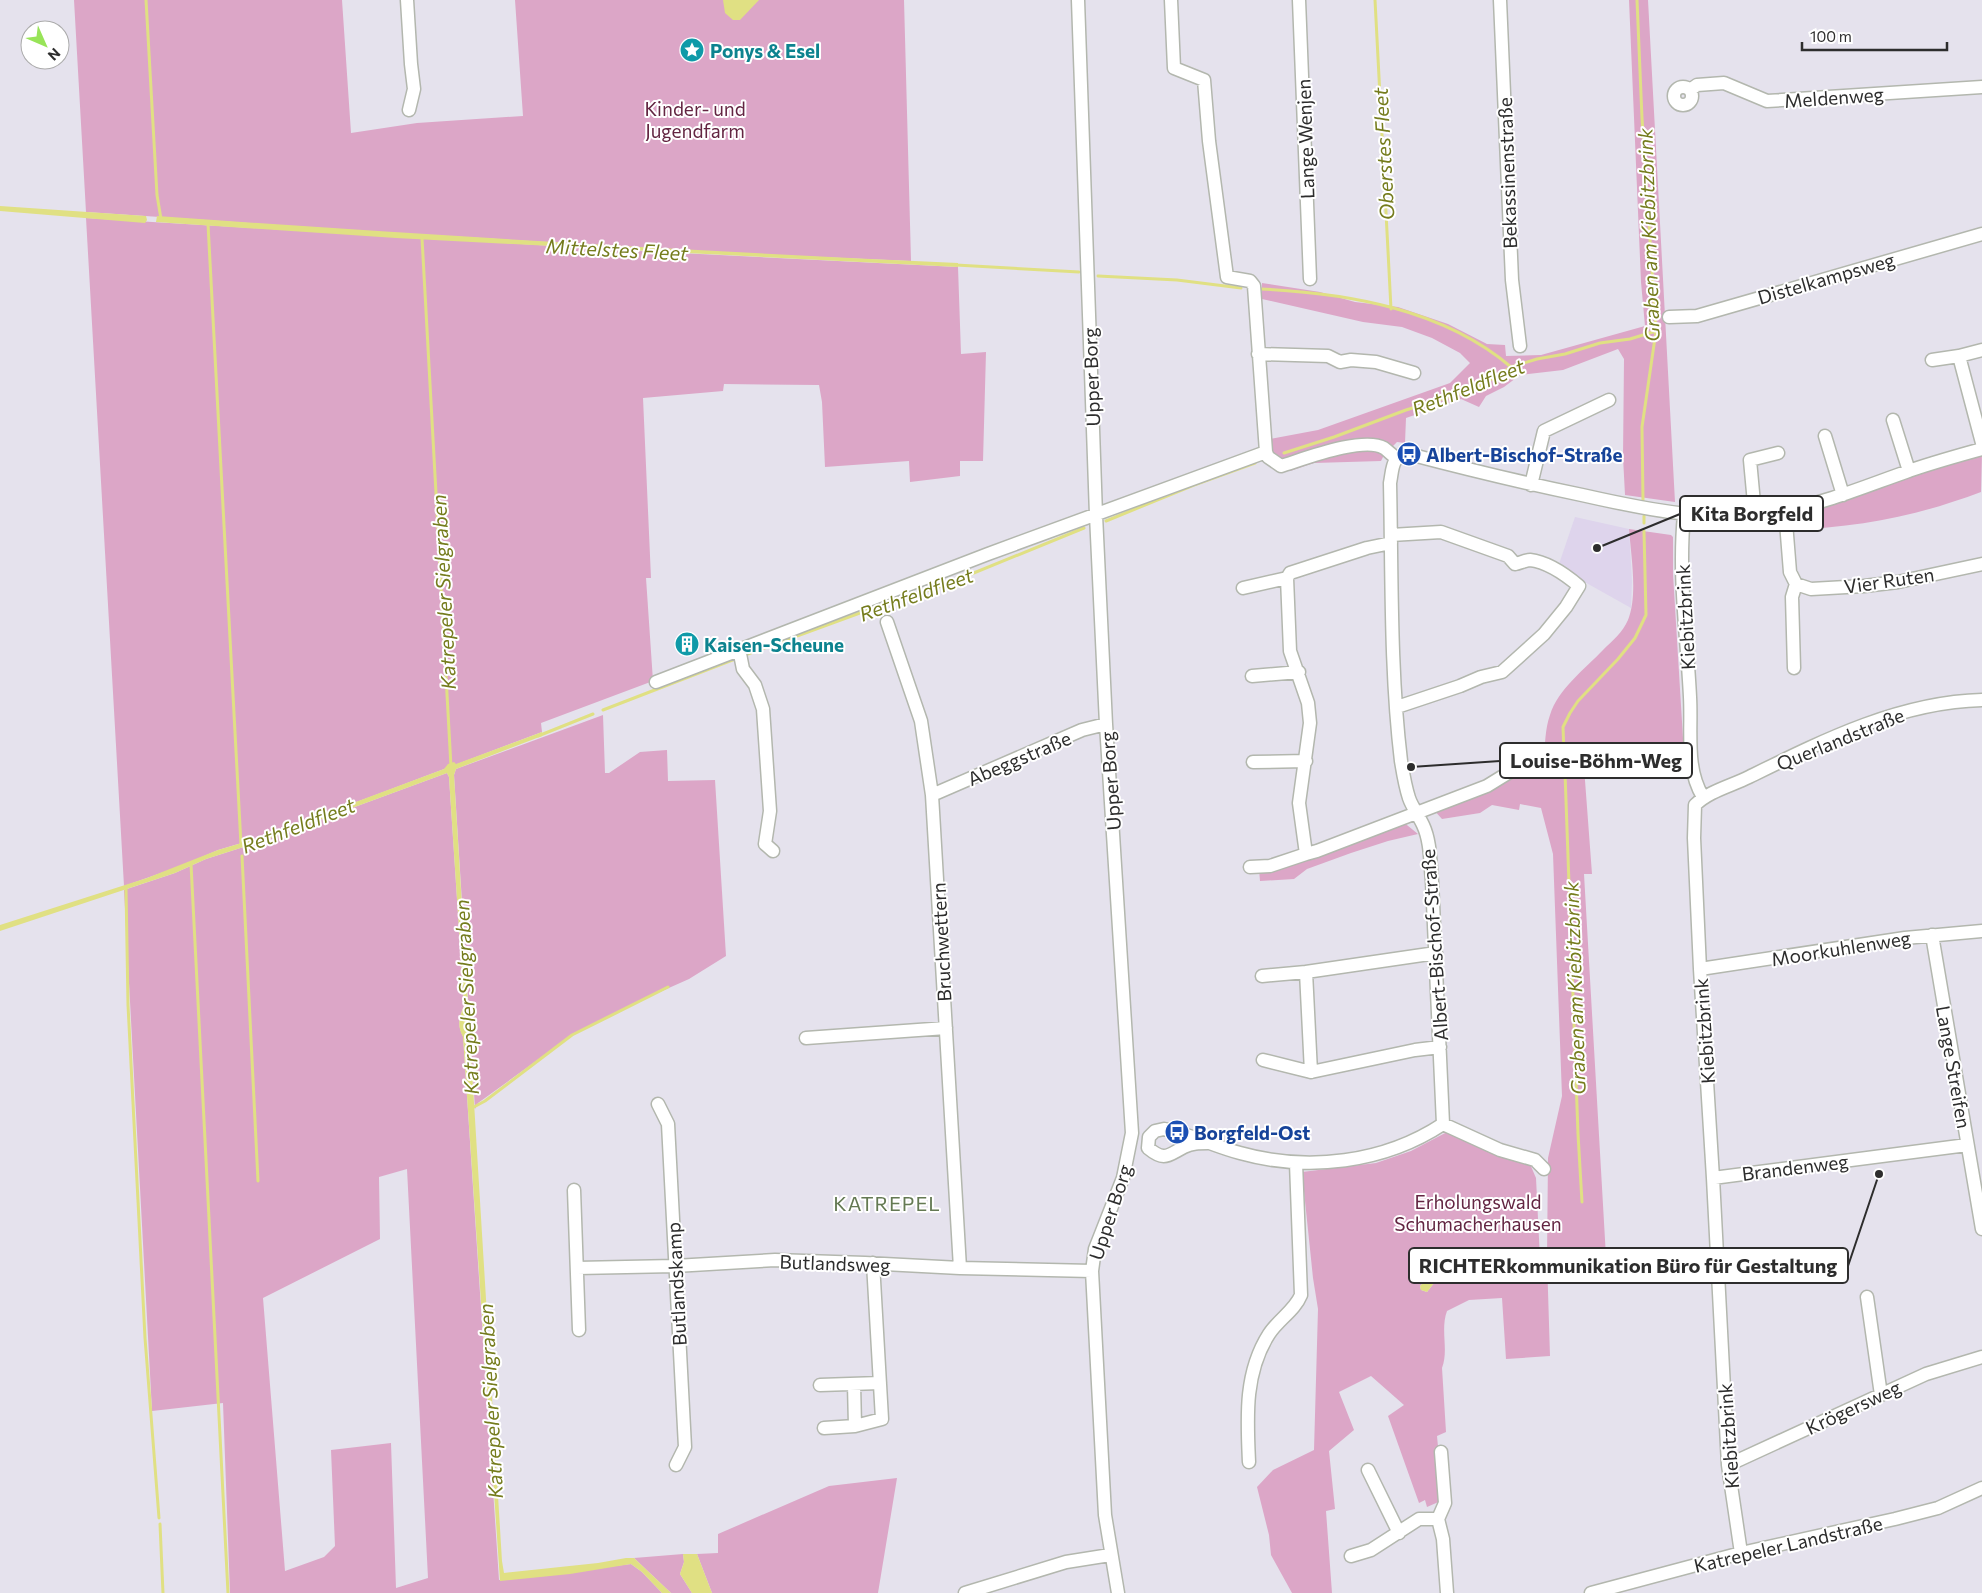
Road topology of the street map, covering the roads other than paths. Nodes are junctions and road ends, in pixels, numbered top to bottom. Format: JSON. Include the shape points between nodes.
{"nodes":[{"id":1,"x":407,"y":0,"type":"edge"},
{"id":2,"x":1078,"y":0,"type":"edge"},
{"id":3,"x":1171,"y":0,"type":"edge"},
{"id":4,"x":1299,"y":0,"type":"edge"},
{"id":5,"x":1500,"y":0,"type":"edge"},
{"id":6,"x":1982,"y":87,"type":"edge"},
{"id":7,"x":1690,"y":90,"type":"dead end"},
{"id":8,"x":409,"y":110,"type":"dead end"},
{"id":9,"x":1982,"y":234,"type":"edge"},
{"id":10,"x":1310,"y":279,"type":"dead end"},
{"id":11,"x":1669,"y":317,"type":"dead end"},
{"id":12,"x":1520,"y":346,"type":"dead end"},
{"id":13,"x":1982,"y":350,"type":"edge"},
{"id":14,"x":1258,"y":354,"type":"junction"},
{"id":15,"x":1959,"y":356,"type":"junction"},
{"id":16,"x":1932,"y":360,"type":"dead end"},
{"id":17,"x":1414,"y":373,"type":"dead end"},
{"id":18,"x":1609,"y":400,"type":"dead end"},
{"id":19,"x":1893,"y":420,"type":"dead end"},
{"id":20,"x":1825,"y":436,"type":"dead end"},
{"id":21,"x":1982,"y":443,"type":"edge"},
{"id":22,"x":1982,"y":449,"type":"edge"},
{"id":23,"x":1266,"y":452,"type":"junction"},
{"id":24,"x":1778,"y":453,"type":"dead end"},
{"id":25,"x":1395,"y":462,"type":"junction"},
{"id":26,"x":1909,"y":470,"type":"junction"},
{"id":27,"x":1531,"y":484,"type":"junction"},
{"id":28,"x":1843,"y":495,"type":"junction"},
{"id":29,"x":1785,"y":510,"type":"junction"},
{"id":30,"x":1096,"y":514,"type":"junction"},
{"id":31,"x":1755,"y":514,"type":"junction"},
{"id":32,"x":1684,"y":515,"type":"junction"},
{"id":33,"x":1391,"y":539,"type":"junction"},
{"id":34,"x":1982,"y":564,"type":"edge"},
{"id":35,"x":1287,"y":578,"type":"junction"},
{"id":36,"x":1796,"y":584,"type":"junction"},
{"id":37,"x":1243,"y":588,"type":"dead end"},
{"id":38,"x":888,"y":622,"type":"dead end"},
{"id":39,"x":739,"y":649,"type":"junction"},
{"id":40,"x":1794,"y":668,"type":"dead end"},
{"id":41,"x":1299,"y":672,"type":"junction"},
{"id":42,"x":1252,"y":676,"type":"dead end"},
{"id":43,"x":656,"y":682,"type":"dead end"},
{"id":44,"x":1982,"y":700,"type":"edge"},
{"id":45,"x":1397,"y":707,"type":"junction"},
{"id":46,"x":1106,"y":724,"type":"junction"},
{"id":47,"x":1540,"y":760,"type":"dead end"},
{"id":48,"x":1306,"y":761,"type":"junction"},
{"id":49,"x":1253,"y":762,"type":"dead end"},
{"id":50,"x":932,"y":795,"type":"junction"},
{"id":51,"x":1703,"y":797,"type":"junction"},
{"id":52,"x":1417,"y":813,"type":"junction"},
{"id":53,"x":773,"y":851,"type":"dead end"},
{"id":54,"x":1306,"y":854,"type":"junction"},
{"id":55,"x":1250,"y":867,"type":"dead end"},
{"id":56,"x":1982,"y":931,"type":"edge"},
{"id":57,"x":1932,"y":935,"type":"junction"},
{"id":58,"x":1436,"y":953,"type":"junction"},
{"id":59,"x":1700,"y":969,"type":"junction"},
{"id":60,"x":1306,"y":972,"type":"junction"},
{"id":61,"x":1262,"y":976,"type":"dead end"},
{"id":62,"x":946,"y":1028,"type":"junction"},
{"id":63,"x":806,"y":1038,"type":"dead end"},
{"id":64,"x":1440,"y":1047,"type":"junction"},
{"id":65,"x":1262,"y":1060,"type":"dead end"},
{"id":66,"x":1311,"y":1072,"type":"junction"},
{"id":67,"x":658,"y":1104,"type":"dead end"},
{"id":68,"x":1443,"y":1124,"type":"junction"},
{"id":69,"x":1132,"y":1133,"type":"junction"},
{"id":70,"x":1149,"y":1137,"type":"junction"},
{"id":71,"x":1208,"y":1143,"type":"junction"},
{"id":72,"x":1967,"y":1145,"type":"junction"},
{"id":73,"x":1296,"y":1163,"type":"junction"},
{"id":74,"x":1544,"y":1169,"type":"dead end"},
{"id":75,"x":1713,"y":1178,"type":"junction"},
{"id":76,"x":574,"y":1190,"type":"dead end"},
{"id":77,"x":1982,"y":1229,"type":"edge"},
{"id":78,"x":873,"y":1263,"type":"junction"},
{"id":79,"x":675,"y":1266,"type":"junction"},
{"id":80,"x":578,"y":1268,"type":"junction"},
{"id":81,"x":960,"y":1268,"type":"junction"},
{"id":82,"x":1092,"y":1271,"type":"junction"},
{"id":83,"x":1867,"y":1297,"type":"dead end"},
{"id":84,"x":579,"y":1330,"type":"dead end"},
{"id":85,"x":1982,"y":1357,"type":"edge"},
{"id":86,"x":880,"y":1383,"type":"junction"},
{"id":87,"x":854,"y":1384,"type":"junction"},
{"id":88,"x":820,"y":1385,"type":"dead end"},
{"id":89,"x":1880,"y":1395,"type":"junction"},
{"id":90,"x":855,"y":1426,"type":"junction"},
{"id":91,"x":824,"y":1428,"type":"dead end"},
{"id":92,"x":1441,"y":1452,"type":"dead end"},
{"id":93,"x":1249,"y":1462,"type":"dead end"},
{"id":94,"x":676,"y":1465,"type":"dead end"},
{"id":95,"x":1728,"y":1465,"type":"junction"},
{"id":96,"x":1368,"y":1470,"type":"dead end"},
{"id":97,"x":1982,"y":1488,"type":"edge"},
{"id":98,"x":1438,"y":1519,"type":"junction"},
{"id":99,"x":1399,"y":1533,"type":"junction"},
{"id":100,"x":1741,"y":1553,"type":"junction"},
{"id":101,"x":1110,"y":1555,"type":"junction"},
{"id":102,"x":1351,"y":1556,"type":"dead end"},
{"id":103,"x":965,"y":1593,"type":"edge"},
{"id":104,"x":1118,"y":1593,"type":"edge"},
{"id":105,"x":1447,"y":1593,"type":"edge"},
{"id":106,"x":1591,"y":1593,"type":"edge"}],
"edges":[{"from":1,"to":8,"type":"street","via":[[414,89]]},
{"from":2,"to":30,"type":"street","name":"Upper Borg"},
{"from":3,"to":14,"type":"street","via":[[1174,68],[1204,80],[1227,277],[1250,281],[1254,286]]},
{"from":4,"to":10,"type":"street","name":"Lange Wenjen"},
{"from":5,"to":12,"type":"street","name":"Bekassinenstraße","via":[[1511,274]]},
{"from":6,"to":7,"type":"street","name":"Meldenweg","via":[[1767,101],[1724,84],[1697,85]]},
{"from":9,"to":11,"type":"street","name":"Distelkampsweg","via":[[1697,316]]},
{"from":13,"to":15,"type":"street"},
{"from":14,"to":17,"type":"street","via":[[1328,356],[1340,362],[1376,362]]},
{"from":14,"to":23,"type":"street"},
{"from":15,"to":16,"type":"street"},
{"from":15,"to":21,"type":"street"},
{"from":18,"to":27,"type":"street","via":[[1544,431]]},
{"from":19,"to":26,"type":"street"},
{"from":20,"to":28,"type":"street"},
{"from":22,"to":26,"type":"street"},
{"from":23,"to":25,"type":"street","via":[[1268,458],[1281,466],[1340,448],[1370,444],[1384,448]]},
{"from":23,"to":30,"type":"street"},
{"from":24,"to":31,"type":"street","via":[[1750,460]]},
{"from":25,"to":27,"type":"street","via":[[1401,455],[1409,454]]},
{"from":25,"to":33,"type":"street","name":"Albert-Bischof-Straße","via":[[1390,483]]},
{"from":26,"to":28,"type":"street"},
{"from":27,"to":32,"type":"street"},
{"from":28,"to":29,"type":"street"},
{"from":29,"to":31,"type":"street"},
{"from":29,"to":36,"type":"street","via":[[1790,572]]},
{"from":30,"to":39,"type":"street"},
{"from":30,"to":46,"type":"street","name":"Upper Borg"},
{"from":31,"to":32,"type":"street"},
{"from":32,"to":51,"type":"street","name":"Kiebitzbrink","via":[[1681,576],[1692,776]]},
{"from":33,"to":35,"type":"street","via":[[1290,573]]},
{"from":33,"to":45,"type":"street","name":"Albert-Bischof-Straße"},
{"from":33,"to":45,"type":"street","via":[[1441,532],[1508,556],[1515,564],[1530,560],[1551,567],[1579,586],[1544,634],[1502,672]]},
{"from":34,"to":36,"type":"street","name":"Vier Ruten","via":[[1864,586],[1811,589]]},
{"from":35,"to":37,"type":"street"},
{"from":35,"to":41,"type":"street","via":[[1290,651]]},
{"from":36,"to":40,"type":"street","via":[[1792,598]]},
{"from":38,"to":50,"type":"street","name":"Bruchwettern","via":[[921,721]]},
{"from":39,"to":43,"type":"street"},
{"from":39,"to":53,"type":"street","via":[[743,669],[755,685],[763,709],[770,811],[765,844]]},
{"from":41,"to":42,"type":"street"},
{"from":41,"to":48,"type":"street","via":[[1310,723]]},
{"from":44,"to":51,"type":"street","name":"Querlandstraße","via":[[1953,700],[1893,714],[1820,743]]},
{"from":45,"to":52,"type":"street","name":"Albert-Bischof-Straße","via":[[1405,784]]},
{"from":46,"to":50,"type":"street","name":"Abeggstraße","via":[[1082,730]]},
{"from":46,"to":69,"type":"street","name":"Upper Borg"},
{"from":47,"to":52,"type":"street","via":[[1513,770],[1487,786]]},
{"from":48,"to":49,"type":"street"},
{"from":48,"to":54,"type":"street","via":[[1299,803]]},
{"from":50,"to":62,"type":"street","name":"Bruchwettern"},
{"from":51,"to":59,"type":"street","name":"Kiebitzbrink","via":[[1695,805],[1694,813]]},
{"from":52,"to":54,"type":"street"},
{"from":52,"to":58,"type":"street","name":"Albert-Bischof-Straße","via":[[1428,844]]},
{"from":54,"to":55,"type":"street","via":[[1270,866]]},
{"from":56,"to":57,"type":"street","name":"Moorkuhlenweg"},
{"from":57,"to":59,"type":"street","name":"Moorkuhlenweg"},
{"from":57,"to":72,"type":"street","name":"Lange Streifen"},
{"from":58,"to":60,"type":"street"},
{"from":58,"to":64,"type":"street","name":"Albert-Bischof-Straße"},
{"from":59,"to":75,"type":"street","name":"Kiebitzbrink"},
{"from":60,"to":61,"type":"street"},
{"from":60,"to":66,"type":"street"},
{"from":62,"to":63,"type":"street"},
{"from":62,"to":81,"type":"street","name":"Bruchwettern"},
{"from":64,"to":66,"type":"street"},
{"from":64,"to":68,"type":"street","name":"Albert-Bischof-Straße"},
{"from":65,"to":66,"type":"street"},
{"from":67,"to":79,"type":"street","name":"Butlandskamp","via":[[668,1124]]},
{"from":68,"to":73,"type":"street","via":[[1388,1151],[1332,1162]]},
{"from":68,"to":74,"type":"street","via":[[1500,1150],[1535,1160]]},
{"from":69,"to":70,"type":"street"},
{"from":69,"to":82,"type":"street","name":"Upper Borg","via":[[1123,1178],[1096,1250]]},
{"from":70,"to":71,"type":"street","via":[[1164,1129]]},
{"from":70,"to":71,"type":"street","via":[[1148,1148],[1162,1157],[1197,1142]]},
{"from":71,"to":73,"type":"street","via":[[1267,1160]]},
{"from":72,"to":75,"type":"street","name":"Brandenweg"},
{"from":72,"to":77,"type":"street","name":"Lange Streifen"},
{"from":73,"to":93,"type":"street","via":[[1301,1295],[1267,1337],[1254,1370],[1247,1409]]},
{"from":75,"to":95,"type":"street","name":"Kiebitzbrink"},
{"from":76,"to":80,"type":"street"},
{"from":78,"to":79,"type":"street","name":"Butlandsweg","via":[[775,1260]]},
{"from":78,"to":81,"type":"street","name":"Butlandsweg"},
{"from":78,"to":86,"type":"street"},
{"from":79,"to":80,"type":"street","name":"Butlandsweg"},
{"from":79,"to":94,"type":"street","name":"Butlandskamp","via":[[685,1447]]},
{"from":80,"to":84,"type":"street"},
{"from":81,"to":82,"type":"street","name":"Butlandsweg"},
{"from":82,"to":101,"type":"street","name":"Upper Borg"},
{"from":83,"to":89,"type":"street"},
{"from":85,"to":89,"type":"street","name":"Krögersweg","via":[[1926,1374]]},
{"from":86,"to":87,"type":"street"},
{"from":86,"to":90,"type":"street","via":[[882,1419]]},
{"from":87,"to":88,"type":"street"},
{"from":87,"to":90,"type":"street"},
{"from":89,"to":95,"type":"street","name":"Krögersweg"},
{"from":90,"to":91,"type":"street"},
{"from":92,"to":98,"type":"street","via":[[1445,1503]]},
{"from":95,"to":100,"type":"street","name":"Kiebitzbrink"},
{"from":96,"to":99,"type":"street"},
{"from":97,"to":100,"type":"street","name":"Katrepeler Landstraße","via":[[1938,1508]]},
{"from":98,"to":99,"type":"street","via":[[1419,1519]]},
{"from":98,"to":105,"type":"street","via":[[1443,1539]]},
{"from":99,"to":102,"type":"street","via":[[1371,1550]]},
{"from":100,"to":106,"type":"street","name":"Katrepeler Landstraße"},
{"from":101,"to":103,"type":"street","via":[[1066,1562]]},
{"from":101,"to":104,"type":"street","name":"Upper Borg"}]}
